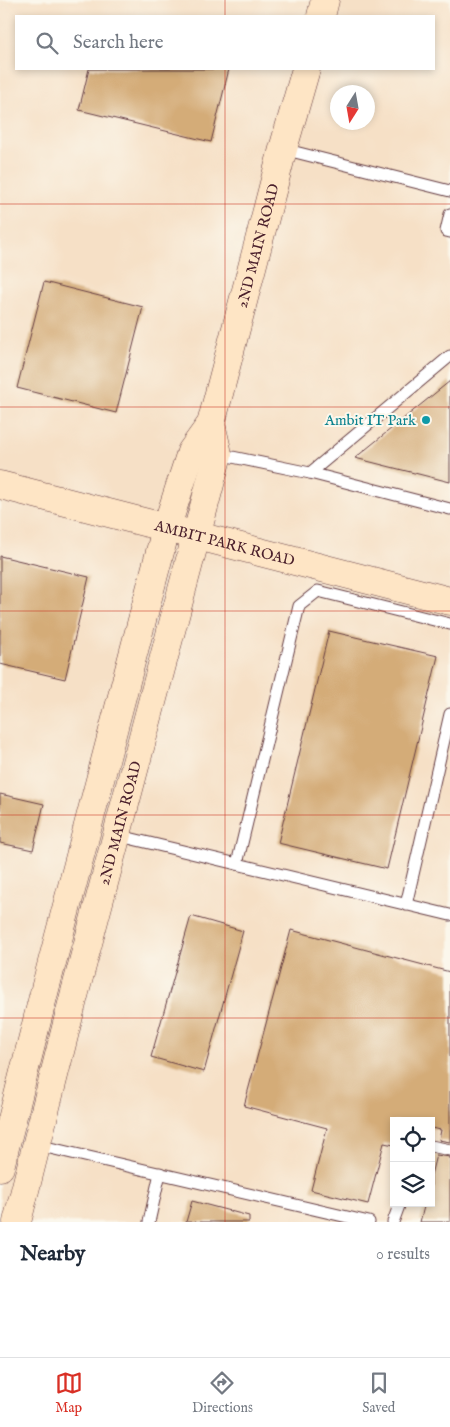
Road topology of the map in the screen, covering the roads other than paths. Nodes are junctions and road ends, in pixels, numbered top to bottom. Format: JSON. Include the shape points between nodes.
{"nodes":[{"id":1,"x":325,"y":0,"type":"edge"},
{"id":2,"x":321,"y":15,"type":"edge"},
{"id":3,"x":306,"y":70,"type":"edge"},
{"id":4,"x":283,"y":148,"type":"junction"},
{"id":5,"x":450,"y":191,"type":"edge"},
{"id":6,"x":450,"y":214,"type":"edge"},
{"id":7,"x":450,"y":232,"type":"edge"},
{"id":8,"x":450,"y":356,"type":"edge"},
{"id":9,"x":211,"y":424,"type":"junction"},
{"id":10,"x":218,"y":454,"type":"junction"},
{"id":11,"x":310,"y":473,"type":"junction"},
{"id":12,"x":0,"y":485,"type":"edge"},
{"id":13,"x":450,"y":509,"type":"edge"},
{"id":14,"x":166,"y":529,"type":"junction"},
{"id":15,"x":195,"y":536,"type":"junction"},
{"id":16,"x":450,"y":601,"type":"edge"},
{"id":17,"x":450,"y":624,"type":"edge"},
{"id":18,"x":450,"y":714,"type":"edge"},
{"id":19,"x":116,"y":835,"type":"junction"},
{"id":20,"x":237,"y":864,"type":"junction"},
{"id":21,"x":406,"y":905,"type":"junction"},
{"id":22,"x":450,"y":915,"type":"edge"},
{"id":23,"x":37,"y":1144,"type":"junction"},
{"id":24,"x":435,"y":1147,"type":"edge"},
{"id":25,"x":450,"y":1150,"type":"edge"},
{"id":26,"x":0,"y":1167,"type":"edge"},
{"id":27,"x":160,"y":1173,"type":"junction"},
{"id":28,"x":399,"y":1207,"type":"edge"},
{"id":29,"x":17,"y":1222,"type":"edge"},
{"id":30,"x":149,"y":1222,"type":"edge"},
{"id":31,"x":369,"y":1222,"type":"edge"},
{"id":32,"x":393,"y":1222,"type":"edge"}],
"edges":[{"from":1,"to":2,"type":"main road"},
{"from":3,"to":4,"type":"main road","name":"2ND MAIN ROAD"},
{"from":4,"to":5,"type":"lane"},
{"from":4,"to":9,"type":"main road","name":"2ND MAIN ROAD"},
{"from":6,"to":7,"type":"lane","via":[[446,231]]},
{"from":8,"to":11,"type":"lane"},
{"from":9,"to":10,"type":"main road","name":"2ND MAIN ROAD"},
{"from":9,"to":14,"type":"main road","name":"2ND MAIN ROAD","via":[[191,452]]},
{"from":10,"to":11,"type":"lane"},
{"from":10,"to":15,"type":"main road","name":"2ND MAIN ROAD"},
{"from":11,"to":13,"type":"lane"},
{"from":12,"to":14,"type":"main road","name":"AMBIT PARK ROAD"},
{"from":14,"to":15,"type":"main road","name":"AMBIT PARK ROAD"},
{"from":14,"to":26,"type":"main road","name":"2ND MAIN ROAD"},
{"from":15,"to":16,"type":"main road","name":"AMBIT PARK ROAD"},
{"from":15,"to":19,"type":"main road","name":"2ND MAIN ROAD"},
{"from":17,"to":20,"type":"lane","via":[[318,591],[299,606]]},
{"from":18,"to":21,"type":"lane"},
{"from":19,"to":20,"type":"lane"},
{"from":19,"to":23,"type":"main road","name":"2ND MAIN ROAD"},
{"from":20,"to":21,"type":"lane"},
{"from":21,"to":22,"type":"lane"},
{"from":23,"to":27,"type":"lane"},
{"from":23,"to":29,"type":"main road","name":"2ND MAIN ROAD"},
{"from":24,"to":25,"type":"lane"},
{"from":27,"to":30,"type":"lane"},
{"from":27,"to":31,"type":"lane"},
{"from":28,"to":32,"type":"lane"}]}
